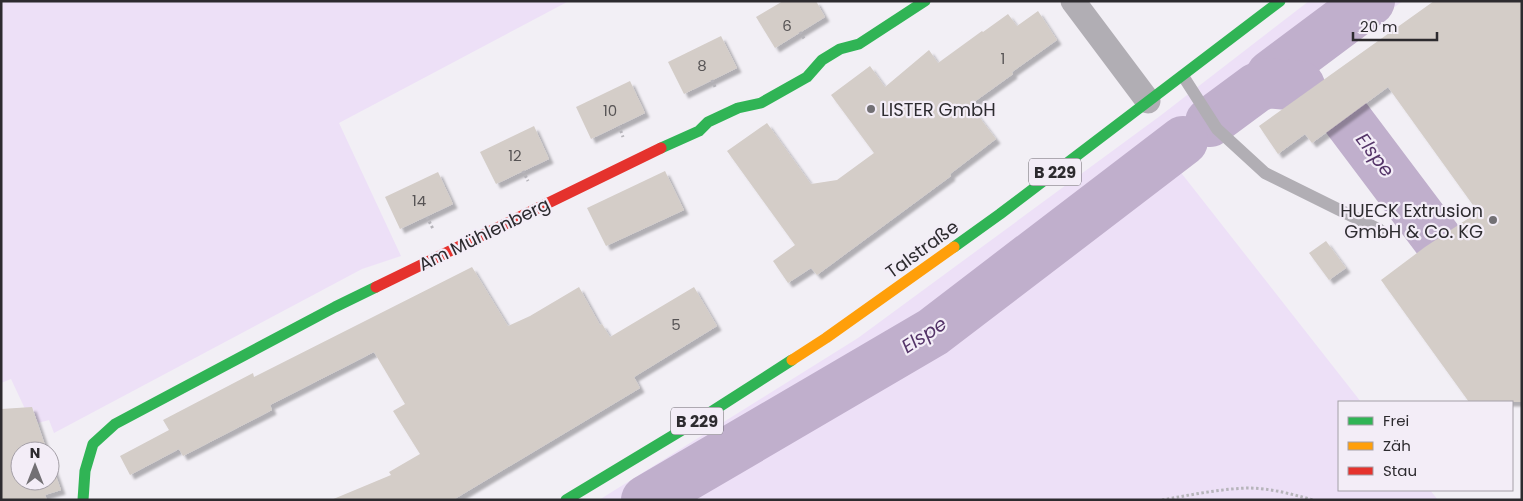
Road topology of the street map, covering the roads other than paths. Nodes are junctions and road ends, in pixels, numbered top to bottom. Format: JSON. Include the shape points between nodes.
{"nodes":[{"id":1,"x":925,"y":1,"type":"edge"},
{"id":2,"x":1073,"y":1,"type":"edge"},
{"id":3,"x":1280,"y":1,"type":"edge"},
{"id":4,"x":1182,"y":76,"type":"junction"},
{"id":5,"x":1148,"y":101,"type":"junction"},
{"id":6,"x":1380,"y":230,"type":"dead end"},
{"id":7,"x":83,"y":500,"type":"edge"},
{"id":8,"x":566,"y":500,"type":"edge"}],
"edges":[{"from":1,"to":7,"type":"street","name":"Am Mühlenberg","via":[[859,44],[840,49],[822,60],[807,77],[762,104],[726,113],[676,143],[335,307],[115,424],[93,444],[85,472]]},
{"from":2,"to":5,"type":"street"},
{"from":3,"to":4,"type":"street","name":"Talstraße","number":"B 229"},
{"from":4,"to":5,"type":"street","name":"Talstraße","number":"B 229"},
{"from":4,"to":6,"type":"lane","via":[[1217,129],[1265,174]]},
{"from":5,"to":8,"type":"street","name":"Talstraße","number":"B 229","via":[[1000,214],[826,338]]}]}
